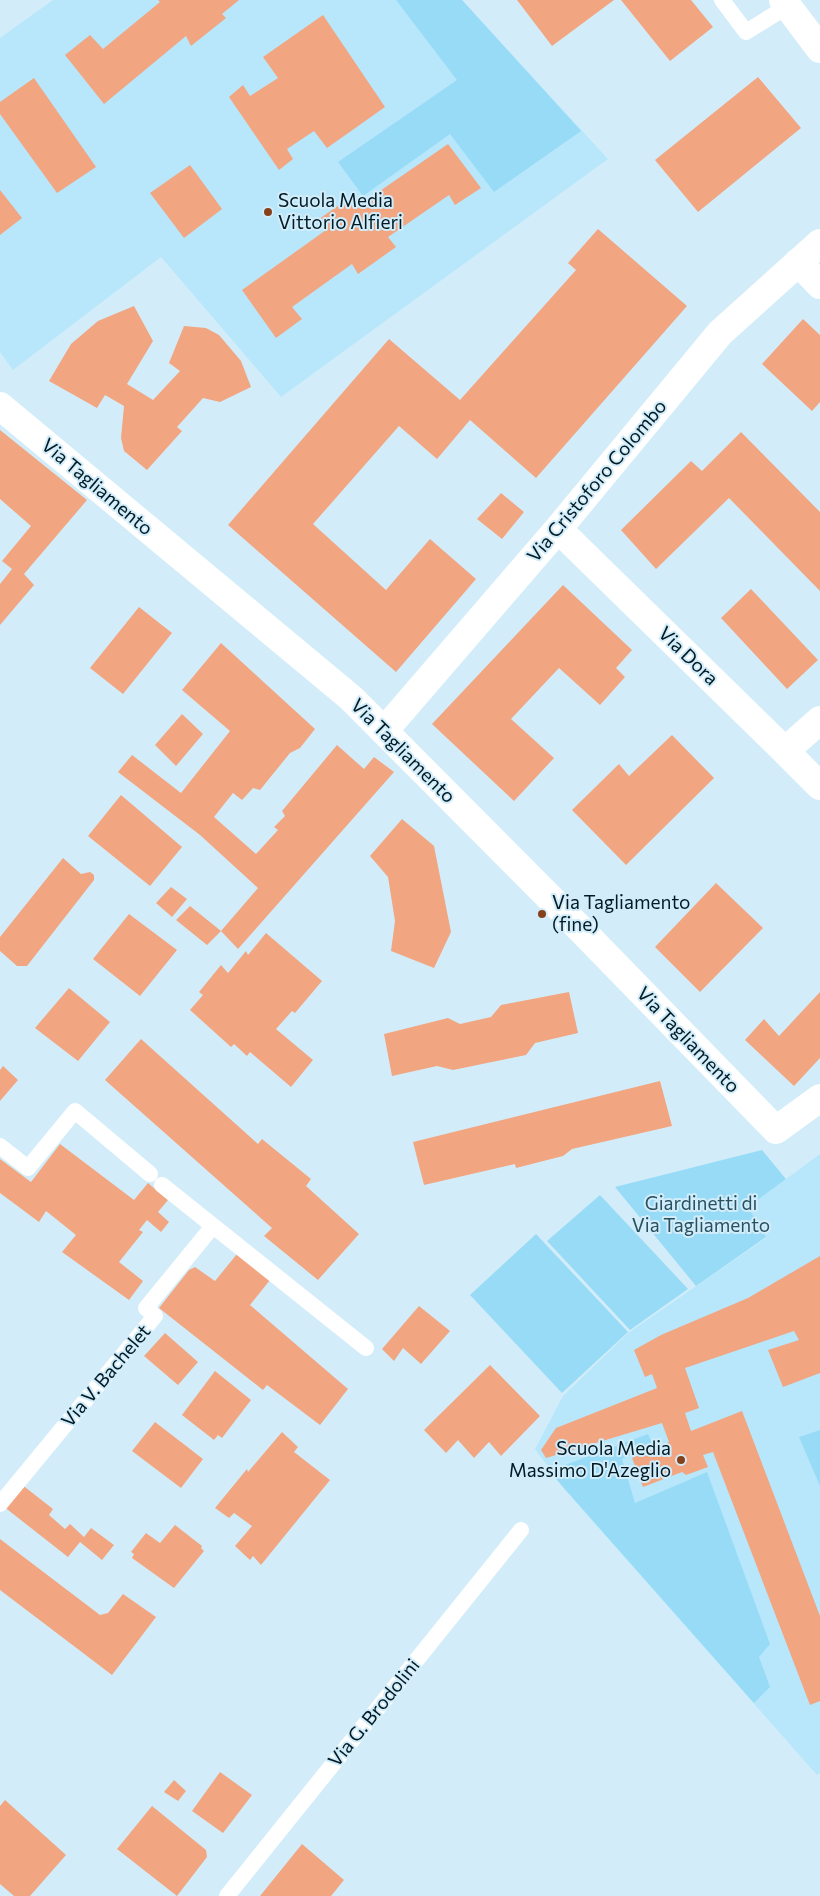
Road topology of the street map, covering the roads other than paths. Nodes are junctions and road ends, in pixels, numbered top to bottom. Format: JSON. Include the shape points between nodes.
{"nodes":[{"id":1,"x":722,"y":0,"type":"edge"},
{"id":2,"x":786,"y":3,"type":"edge"},
{"id":3,"x":820,"y":49,"type":"edge"},
{"id":4,"x":820,"y":243,"type":"edge"},
{"id":5,"x":798,"y":262,"type":"junction"},
{"id":6,"x":820,"y":285,"type":"edge"},
{"id":7,"x":0,"y":406,"type":"edge"},
{"id":8,"x":558,"y":529,"type":"junction"},
{"id":9,"x":820,"y":720,"type":"edge"},
{"id":10,"x":384,"y":731,"type":"junction"},
{"id":11,"x":785,"y":751,"type":"junction"},
{"id":12,"x":820,"y":786,"type":"edge"},
{"id":13,"x":820,"y":1098,"type":"edge"},
{"id":14,"x":0,"y":1146,"type":"edge"},
{"id":15,"x":213,"y":1226,"type":"junction"},
{"id":16,"x":366,"y":1348,"type":"dead end"},
{"id":17,"x":0,"y":1504,"type":"edge"},
{"id":18,"x":521,"y":1530,"type":"dead end"},
{"id":19,"x":227,"y":1896,"type":"edge"}],
"edges":[{"from":1,"to":2,"type":"lane","via":[[746,32]]},
{"from":2,"to":3,"type":"street"},
{"from":4,"to":5,"type":"street","name":"Via Cristoforo Colombo"},
{"from":5,"to":6,"type":"street"},
{"from":5,"to":8,"type":"street","name":"Via Cristoforo Colombo","via":[[720,333]]},
{"from":7,"to":10,"type":"street","name":"Via Tagliamento","via":[[351,698]]},
{"from":8,"to":10,"type":"street","name":"Via Cristoforo Colombo"},
{"from":8,"to":11,"type":"street","name":"Via Dora"},
{"from":9,"to":11,"type":"street"},
{"from":10,"to":13,"type":"street","name":"Via Tagliamento","via":[[776,1130]]},
{"from":11,"to":12,"type":"street","name":"Via Dora"},
{"from":14,"to":15,"type":"lane","via":[[28,1168],[75,1111]]},
{"from":15,"to":16,"type":"lane"},
{"from":15,"to":17,"type":"lane","name":"Via V. Bachelet","via":[[146,1308],[155,1316]]},
{"from":18,"to":19,"type":"lane","name":"Via G. Brodolini"}]}
